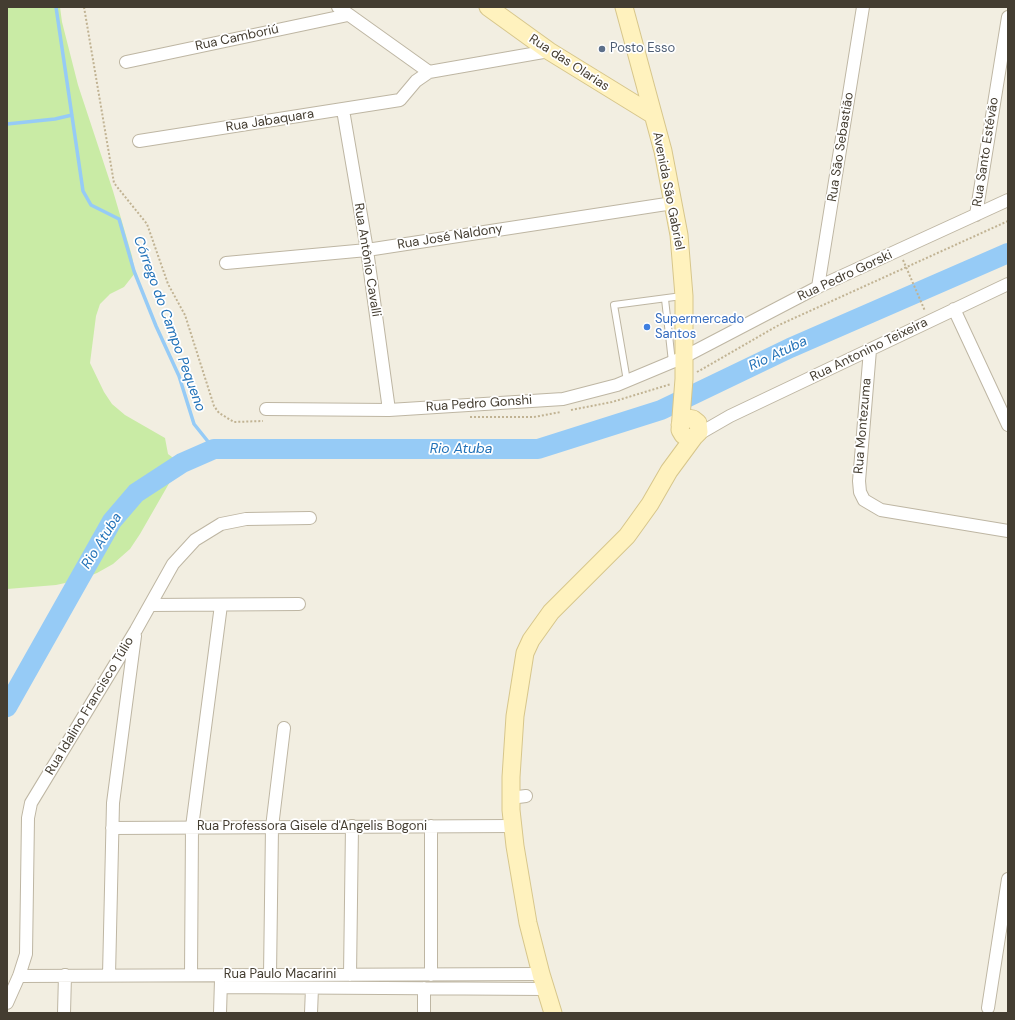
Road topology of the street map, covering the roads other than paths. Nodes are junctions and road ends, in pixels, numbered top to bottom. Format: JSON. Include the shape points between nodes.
{"nodes":[{"id":1,"x":338,"y":7,"type":"edge"},
{"id":2,"x":488,"y":7,"type":"edge"},
{"id":3,"x":624,"y":7,"type":"edge"},
{"id":4,"x":863,"y":7,"type":"edge"},
{"id":5,"x":348,"y":15,"type":"junction"},
{"id":6,"x":1008,"y":18,"type":"edge"},
{"id":7,"x":549,"y":51,"type":"junction"},
{"id":8,"x":126,"y":62,"type":"dead end"},
{"id":9,"x":429,"y":72,"type":"junction"},
{"id":10,"x":343,"y":110,"type":"junction"},
{"id":11,"x":653,"y":115,"type":"junction"},
{"id":12,"x":139,"y":141,"type":"dead end"},
{"id":13,"x":1008,"y":200,"type":"edge"},
{"id":14,"x":673,"y":203,"type":"junction"},
{"id":15,"x":976,"y":215,"type":"junction"},
{"id":16,"x":367,"y":250,"type":"junction"},
{"id":17,"x":226,"y":263,"type":"dead end"},
{"id":18,"x":1008,"y":284,"type":"edge"},
{"id":19,"x":818,"y":287,"type":"junction"},
{"id":20,"x":684,"y":296,"type":"junction"},
{"id":21,"x":665,"y":298,"type":"junction"},
{"id":22,"x":954,"y":309,"type":"junction"},
{"id":23,"x":870,"y":350,"type":"junction"},
{"id":24,"x":678,"y":360,"type":"junction"},
{"id":25,"x":627,"y":381,"type":"junction"},
{"id":26,"x":266,"y":408,"type":"dead end"},
{"id":27,"x":389,"y":410,"type":"junction"},
{"id":28,"x":1008,"y":424,"type":"edge"},
{"id":29,"x":690,"y":428,"type":"junction"},
{"id":30,"x":310,"y":518,"type":"dead end"},
{"id":31,"x":1008,"y":531,"type":"edge"},
{"id":32,"x":221,"y":604,"type":"junction"},
{"id":33,"x":298,"y":604,"type":"dead end"},
{"id":34,"x":150,"y":605,"type":"junction"},
{"id":35,"x":136,"y":630,"type":"junction"},
{"id":36,"x":284,"y":728,"type":"dead end"},
{"id":37,"x":352,"y":826,"type":"junction"},
{"id":38,"x":432,"y":826,"type":"junction"},
{"id":39,"x":512,"y":826,"type":"junction"},
{"id":40,"x":192,"y":827,"type":"junction"},
{"id":41,"x":272,"y":827,"type":"junction"},
{"id":42,"x":112,"y":828,"type":"junction"},
{"id":43,"x":1008,"y":879,"type":"edge"},
{"id":44,"x":1003,"y":937,"type":"edge"},
{"id":45,"x":431,"y":974,"type":"junction"},
{"id":46,"x":65,"y":975,"type":"junction"},
{"id":47,"x":109,"y":975,"type":"junction"},
{"id":48,"x":190,"y":975,"type":"junction"},
{"id":49,"x":221,"y":975,"type":"junction"},
{"id":50,"x":270,"y":975,"type":"junction"},
{"id":51,"x":350,"y":975,"type":"junction"},
{"id":52,"x":19,"y":976,"type":"junction"},
{"id":53,"x":543,"y":981,"type":"junction"},
{"id":54,"x":221,"y":987,"type":"junction"},
{"id":55,"x":312,"y":988,"type":"junction"},
{"id":56,"x":424,"y":988,"type":"junction"},
{"id":57,"x":7,"y":1003,"type":"edge"},
{"id":58,"x":988,"y":1008,"type":"dead end"},
{"id":59,"x":64,"y":1013,"type":"edge"},
{"id":60,"x":220,"y":1013,"type":"edge"},
{"id":61,"x":311,"y":1013,"type":"edge"},
{"id":62,"x":424,"y":1013,"type":"edge"},
{"id":63,"x":553,"y":1013,"type":"edge"}],
"edges":[{"from":1,"to":5,"type":"street"},
{"from":2,"to":7,"type":"main road","name":"Rua das Olarias"},
{"from":3,"to":11,"type":"main road","name":"Avenida São Gabriel"},
{"from":4,"to":19,"type":"street","name":"Rua São Sebastião"},
{"from":5,"to":8,"type":"street","name":"Rua Camboriú"},
{"from":5,"to":9,"type":"street"},
{"from":6,"to":15,"type":"street","name":"Rua Santo Estévão"},
{"from":7,"to":9,"type":"street"},
{"from":7,"to":11,"type":"main road","name":"Rua das Olarias"},
{"from":9,"to":10,"type":"street","name":"Rua Jabaquara","via":[[416,81],[400,100]]},
{"from":10,"to":12,"type":"street","name":"Rua Jabaquara"},
{"from":10,"to":16,"type":"street","name":"Rua Antônio Cavalli"},
{"from":11,"to":14,"type":"main road","name":"Avenida São Gabriel"},
{"from":13,"to":15,"type":"street","name":"Rua Pedro Gorski"},
{"from":14,"to":16,"type":"street","name":"Rua José Naldony"},
{"from":14,"to":20,"type":"main road","name":"Avenida São Gabriel","via":[[679,235]]},
{"from":15,"to":19,"type":"street","name":"Rua Pedro Gorski"},
{"from":16,"to":17,"type":"street","name":"Rua José Naldony"},
{"from":16,"to":27,"type":"street","name":"Rua Antônio Cavalli"},
{"from":18,"to":22,"type":"street","name":"Rua Antonino Teixeira"},
{"from":19,"to":24,"type":"street","name":"Rua Pedro Gorski"},
{"from":20,"to":21,"type":"lane"},
{"from":20,"to":24,"type":"main road","name":"Avenida São Gabriel"},
{"from":21,"to":24,"type":"lane"},
{"from":21,"to":25,"type":"lane","via":[[614,305]]},
{"from":22,"to":23,"type":"street","name":"Rua Antonino Teixeira"},
{"from":22,"to":28,"type":"street"},
{"from":23,"to":29,"type":"street","name":"Rua Antonino Teixeira","via":[[730,416]]},
{"from":23,"to":31,"type":"street","name":"Rua Montezuma","via":[[859,481],[864,500],[881,510]]},
{"from":24,"to":25,"type":"street","name":"Rua Pedro Gonshi"},
{"from":24,"to":29,"type":"main road","name":"Avenida São Gabriel","via":[[684,380],[682,402]]},
{"from":25,"to":27,"type":"street","name":"Rua Pedro Gonshi","via":[[563,399]]},
{"from":26,"to":27,"type":"street","name":"Rua Pedro Gonshi"},
{"from":29,"to":39,"type":"main road","via":[[650,504],[627,536],[551,612],[530,640],[522,670],[515,716],[518,797]]},
{"from":30,"to":34,"type":"street","name":"Rua Idalino Francisco Túlio","via":[[246,519],[210,529],[183,551]]},
{"from":32,"to":33,"type":"street"},
{"from":32,"to":34,"type":"street"},
{"from":32,"to":40,"type":"street"},
{"from":34,"to":35,"type":"street","name":"Rua Idalino Francisco Túlio"},
{"from":35,"to":42,"type":"street","via":[[113,803]]},
{"from":35,"to":52,"type":"street","name":"Rua Idalino Francisco Túlio","via":[[31,803],[26,944],[24,964]]},
{"from":36,"to":41,"type":"street"},
{"from":37,"to":38,"type":"street","name":"Rua Professora Gisele d'Angelis Bogoni"},
{"from":37,"to":41,"type":"street","name":"Rua Professora Gisele d'Angelis Bogoni"},
{"from":37,"to":51,"type":"street"},
{"from":38,"to":39,"type":"street","name":"Rua Professora Gisele d'Angelis Bogoni"},
{"from":38,"to":45,"type":"street"},
{"from":39,"to":53,"type":"main road","via":[[528,923]]},
{"from":40,"to":41,"type":"street","name":"Rua Professora Gisele d'Angelis Bogoni"},
{"from":40,"to":42,"type":"street","name":"Rua Professora Gisele d'Angelis Bogoni"},
{"from":40,"to":48,"type":"street"},
{"from":41,"to":50,"type":"street"},
{"from":42,"to":47,"type":"street"},
{"from":43,"to":44,"type":"street"},
{"from":44,"to":58,"type":"street"},
{"from":45,"to":51,"type":"street","name":"Rua Paulo Macarini"},
{"from":45,"to":53,"type":"street","name":"Rua Paulo Macarini"},
{"from":46,"to":47,"type":"street","name":"Rua Paulo Macarini"},
{"from":46,"to":52,"type":"street","name":"Rua Paulo Macarini"},
{"from":46,"to":59,"type":"street"},
{"from":47,"to":48,"type":"street","name":"Rua Paulo Macarini"},
{"from":48,"to":49,"type":"street","name":"Rua Paulo Macarini"},
{"from":49,"to":50,"type":"street","name":"Rua Paulo Macarini"},
{"from":49,"to":54,"type":"street"},
{"from":50,"to":51,"type":"street","name":"Rua Paulo Macarini"},
{"from":52,"to":57,"type":"street","name":"Rua Idalino Francisco Túlio"},
{"from":53,"to":56,"type":"street"},
{"from":53,"to":63,"type":"main road"},
{"from":54,"to":55,"type":"street"},
{"from":54,"to":60,"type":"street"},
{"from":55,"to":56,"type":"street"},
{"from":55,"to":61,"type":"street"},
{"from":56,"to":62,"type":"street"}]}
